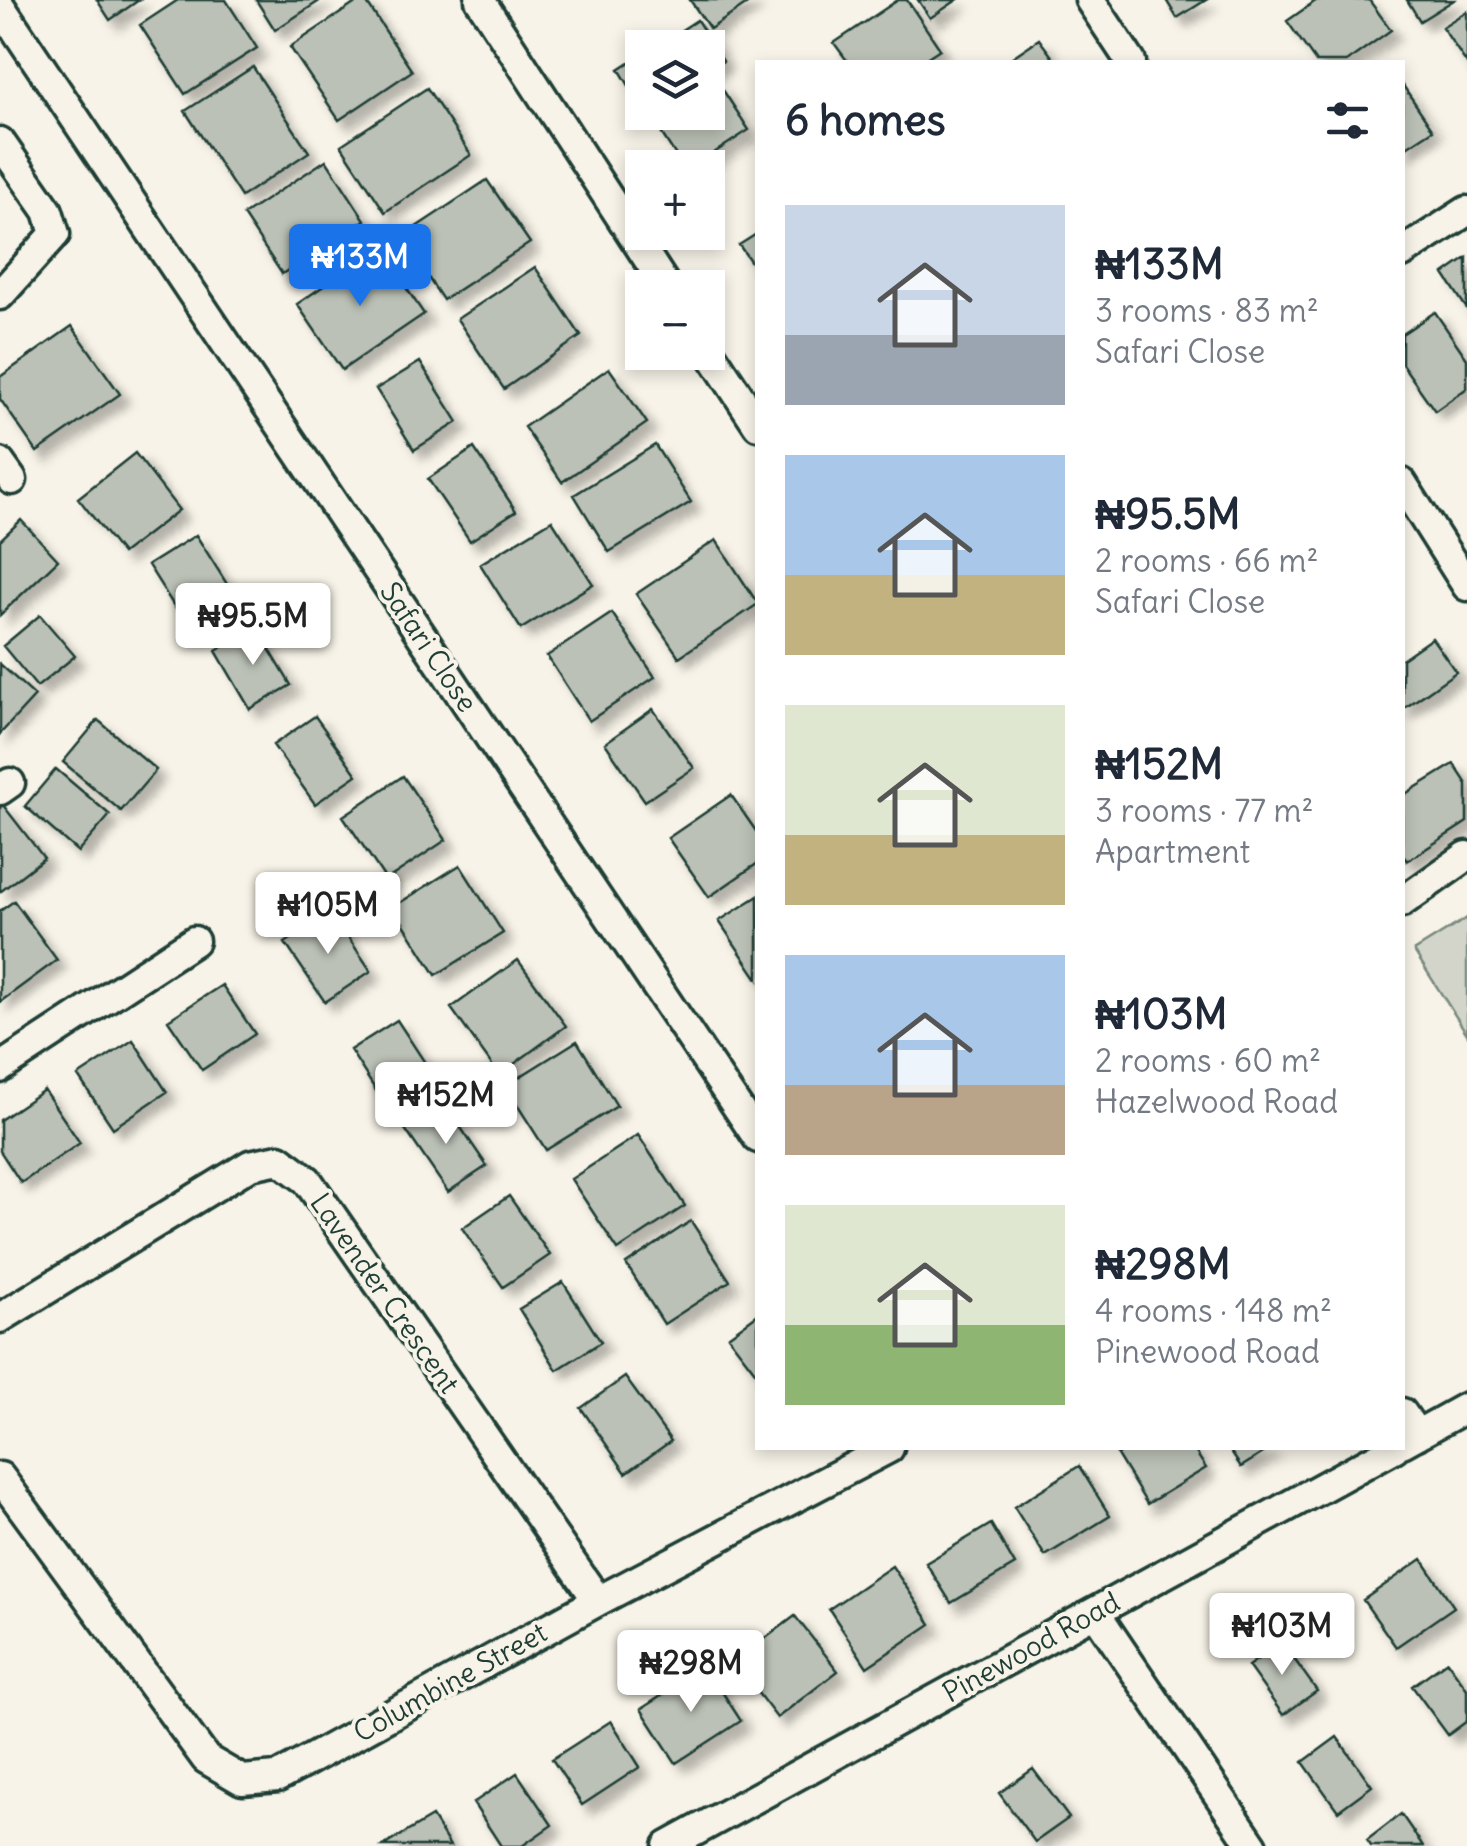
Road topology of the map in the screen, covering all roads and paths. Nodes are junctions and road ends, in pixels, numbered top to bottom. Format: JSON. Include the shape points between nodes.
{"nodes":[{"id":1,"x":480,"y":0,"type":"edge"},
{"id":2,"x":1090,"y":0,"type":"edge"},
{"id":3,"x":0,"y":6,"type":"edge"},
{"id":4,"x":1130,"y":60,"type":"edge"},
{"id":5,"x":0,"y":142,"type":"edge"},
{"id":6,"x":1467,"y":211,"type":"edge"},
{"id":7,"x":1405,"y":251,"type":"edge"},
{"id":8,"x":656,"y":270,"type":"edge"},
{"id":9,"x":0,"y":295,"type":"edge"},
{"id":10,"x":722,"y":370,"type":"edge"},
{"id":11,"x":755,"y":421,"type":"edge"},
{"id":12,"x":1405,"y":488,"type":"edge"},
{"id":13,"x":1467,"y":586,"type":"edge"},
{"id":14,"x":1467,"y":856,"type":"edge"},
{"id":15,"x":1405,"y":900,"type":"edge"},
{"id":16,"x":194,"y":941,"type":"dead end"},
{"id":17,"x":0,"y":1068,"type":"edge"},
{"id":18,"x":755,"y":1134,"type":"edge"},
{"id":19,"x":0,"y":1318,"type":"edge"},
{"id":20,"x":1467,"y":1408,"type":"edge"},
{"id":21,"x":1405,"y":1435,"type":"edge"},
{"id":22,"x":885,"y":1450,"type":"edge"},
{"id":23,"x":1378,"y":1450,"type":"edge"},
{"id":24,"x":0,"y":1477,"type":"edge"},
{"id":25,"x":598,"y":1601,"type":"junction"},
{"id":26,"x":1095,"y":1612,"type":"junction"},
{"id":27,"x":668,"y":1846,"type":"edge"},
{"id":28,"x":1253,"y":1846,"type":"edge"}],
"edges":[{"from":1,"to":8,"type":"street"},
{"from":2,"to":4,"type":"street"},
{"from":3,"to":18,"type":"street","name":"Safari Close"},
{"from":5,"to":9,"type":"street","via":[[48,211],[55,234]]},
{"from":6,"to":7,"type":"street"},
{"from":10,"to":11,"type":"street"},
{"from":12,"to":13,"type":"street"},
{"from":14,"to":15,"type":"street"},
{"from":16,"to":17,"type":"street"},
{"from":19,"to":25,"type":"street","name":"Lavender Crescent","via":[[250,1165],[279,1158],[307,1180]]},
{"from":20,"to":21,"type":"street","name":"Pinewood Road"},
{"from":22,"to":25,"type":"street","name":"Columbine Street"},
{"from":23,"to":26,"type":"street","name":"Pinewood Road"},
{"from":24,"to":25,"type":"street","name":"Columbine Street","via":[[206,1759],[242,1780],[278,1777]]},
{"from":26,"to":27,"type":"street","name":"Pinewood Road"},
{"from":26,"to":28,"type":"street"}]}
